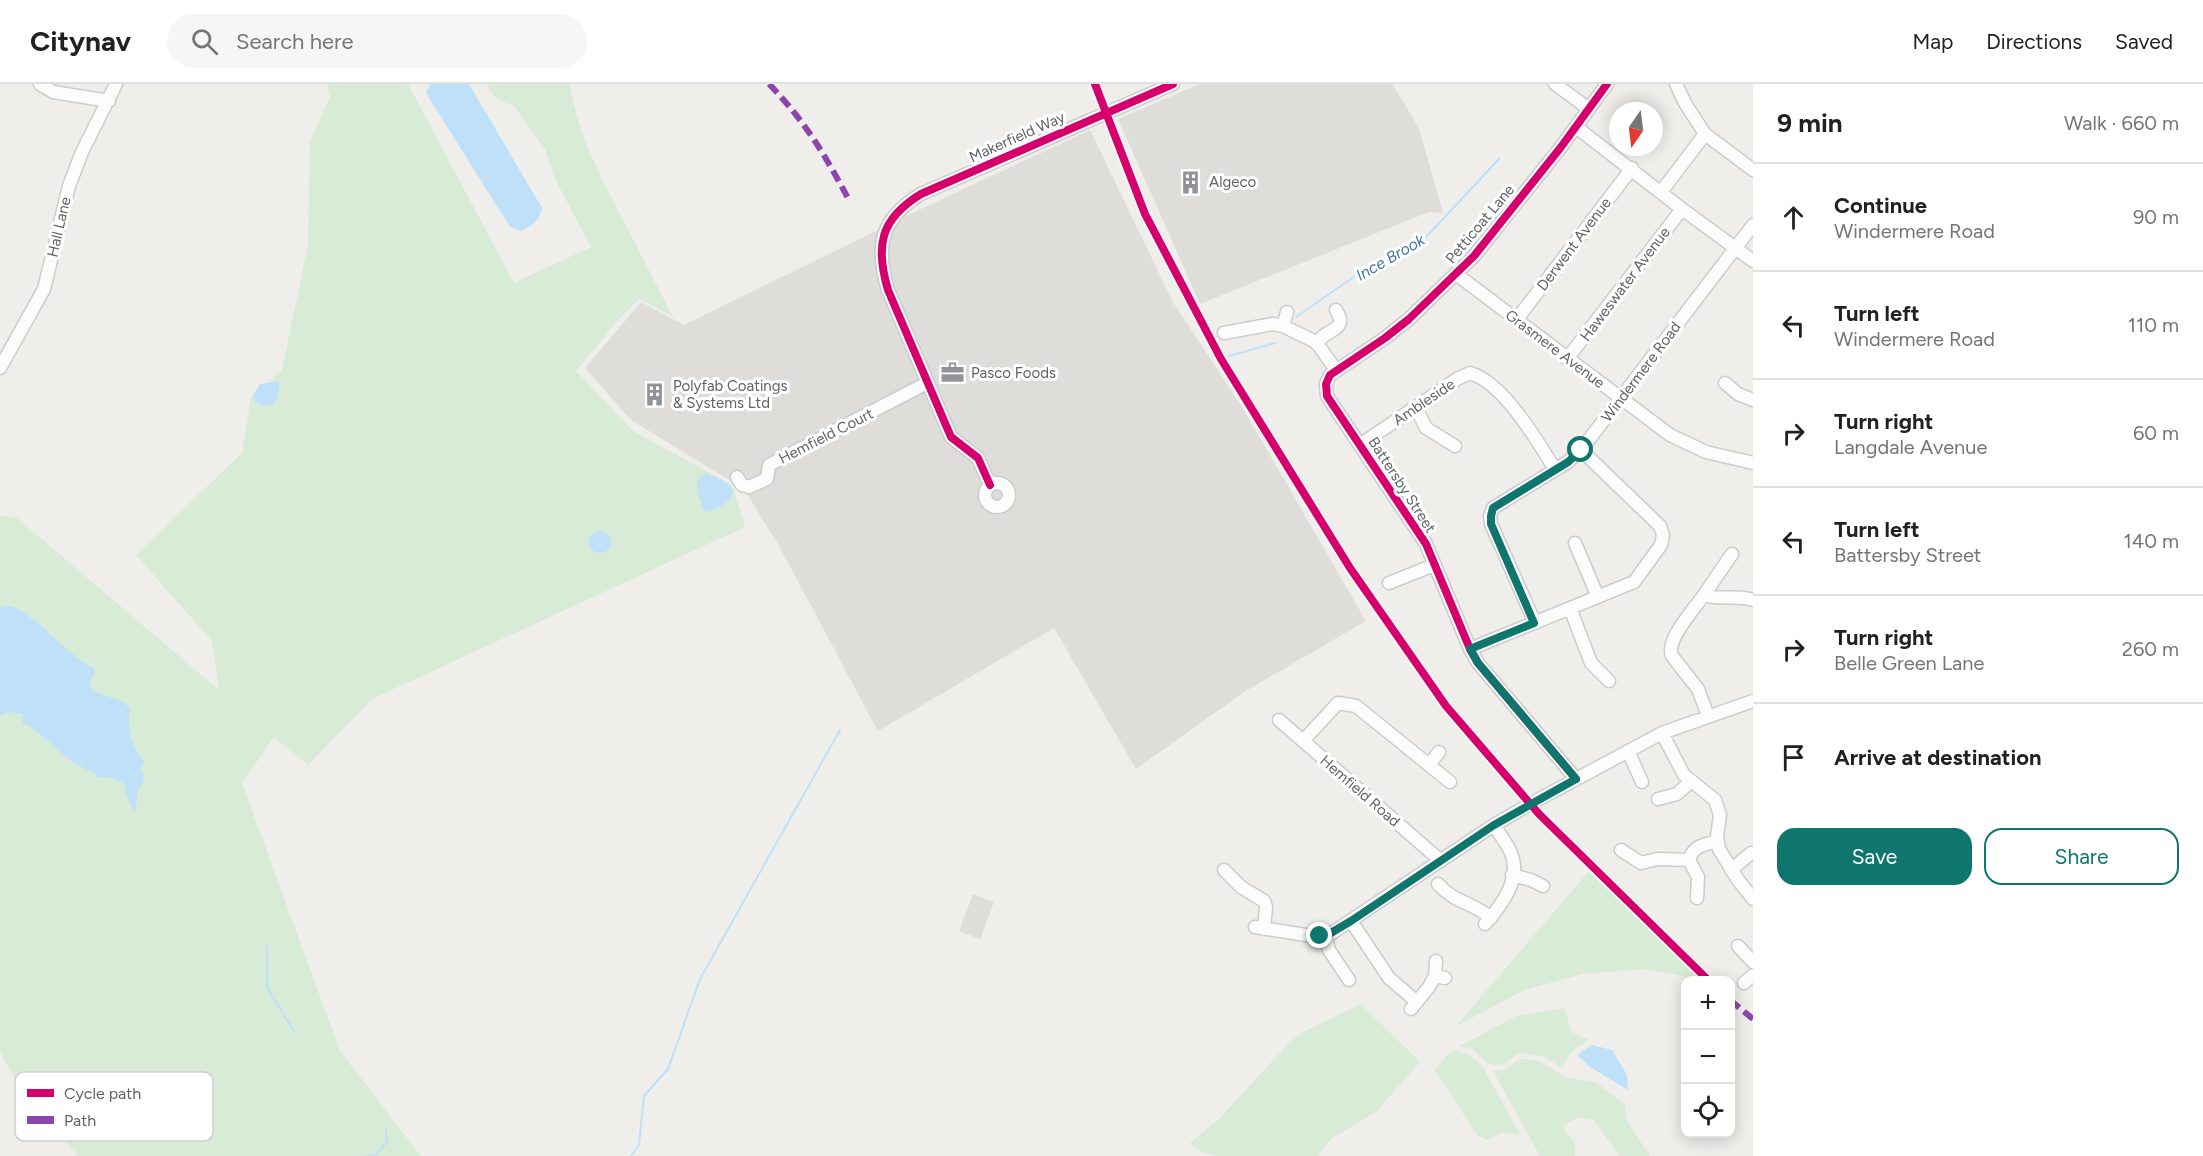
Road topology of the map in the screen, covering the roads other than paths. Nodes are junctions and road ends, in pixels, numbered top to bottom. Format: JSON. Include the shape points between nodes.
{"nodes":[{"id":1,"x":40,"y":84,"type":"edge"},
{"id":2,"x":116,"y":84,"type":"edge"},
{"id":3,"x":1173,"y":84,"type":"edge"},
{"id":4,"x":1555,"y":84,"type":"edge"},
{"id":5,"x":1607,"y":84,"type":"edge"},
{"id":6,"x":1676,"y":84,"type":"edge"},
{"id":7,"x":109,"y":101,"type":"junction"},
{"id":8,"x":1589,"y":109,"type":"junction"},
{"id":9,"x":1576,"y":127,"type":"junction"},
{"id":10,"x":1705,"y":134,"type":"junction"},
{"id":11,"x":1632,"y":168,"type":"junction"},
{"id":12,"x":1753,"y":170,"type":"edge"},
{"id":13,"x":1661,"y":192,"type":"junction"},
{"id":14,"x":1682,"y":209,"type":"junction"},
{"id":15,"x":1753,"y":225,"type":"edge"},
{"id":16,"x":1736,"y":248,"type":"junction"},
{"id":17,"x":1753,"y":261,"type":"edge"},
{"id":18,"x":1456,"y":274,"type":"junction"},
{"id":19,"x":1336,"y":310,"type":"dead end"},
{"id":20,"x":1287,"y":312,"type":"dead end"},
{"id":21,"x":1517,"y":319,"type":"junction"},
{"id":22,"x":1283,"y":326,"type":"junction"},
{"id":23,"x":1224,"y":333,"type":"dead end"},
{"id":24,"x":1317,"y":344,"type":"junction"},
{"id":25,"x":1567,"y":358,"type":"junction"},
{"id":26,"x":0,"y":368,"type":"edge"},
{"id":27,"x":1336,"y":370,"type":"junction"},
{"id":28,"x":1725,"y":379,"type":"dead end"},
{"id":29,"x":927,"y":383,"type":"junction"},
{"id":30,"x":1326,"y":384,"type":"joint"},
{"id":31,"x":1620,"y":399,"type":"junction"},
{"id":32,"x":1753,"y":400,"type":"edge"},
{"id":33,"x":1416,"y":408,"type":"junction"},
{"id":34,"x":1360,"y":445,"type":"junction"},
{"id":35,"x":1455,"y":446,"type":"dead end"},
{"id":36,"x":1581,"y":450,"type":"junction"},
{"id":37,"x":1753,"y":463,"type":"edge"},
{"id":38,"x":1555,"y":469,"type":"junction"},
{"id":39,"x":737,"y":477,"type":"dead end"},
{"id":40,"x":990,"y":484,"type":"dead end"},
{"id":41,"x":1575,"y":543,"type":"dead end"},
{"id":42,"x":1732,"y":554,"type":"dead end"},
{"id":43,"x":1434,"y":565,"type":"junction"},
{"id":44,"x":1389,"y":583,"type":"dead end"},
{"id":45,"x":1704,"y":595,"type":"junction"},
{"id":46,"x":1598,"y":597,"type":"junction"},
{"id":47,"x":1753,"y":600,"type":"edge"},
{"id":48,"x":1570,"y":608,"type":"junction"},
{"id":49,"x":1534,"y":623,"type":"junction"},
{"id":50,"x":1470,"y":649,"type":"junction"},
{"id":51,"x":1608,"y":681,"type":"dead end"},
{"id":52,"x":1753,"y":702,"type":"edge"},
{"id":53,"x":1708,"y":716,"type":"junction"},
{"id":54,"x":1279,"y":720,"type":"dead end"},
{"id":55,"x":1662,"y":733,"type":"junction"},
{"id":56,"x":1303,"y":741,"type":"junction"},
{"id":57,"x":1628,"y":751,"type":"junction"},
{"id":58,"x":1438,"y":752,"type":"dead end"},
{"id":59,"x":1429,"y":765,"type":"junction"},
{"id":60,"x":1576,"y":779,"type":"junction"},
{"id":61,"x":1450,"y":782,"type":"dead end"},
{"id":62,"x":1642,"y":782,"type":"dead end"},
{"id":63,"x":1690,"y":782,"type":"junction"},
{"id":64,"x":1658,"y":799,"type":"dead end"},
{"id":65,"x":1494,"y":825,"type":"junction"},
{"id":66,"x":1717,"y":842,"type":"junction"},
{"id":67,"x":1619,"y":850,"type":"dead end"},
{"id":68,"x":1751,"y":853,"type":"dead end"},
{"id":69,"x":1689,"y":860,"type":"junction"},
{"id":70,"x":1441,"y":861,"type":"junction"},
{"id":71,"x":1224,"y":870,"type":"dead end"},
{"id":72,"x":1731,"y":870,"type":"junction"},
{"id":73,"x":1512,"y":875,"type":"junction"},
{"id":74,"x":1438,"y":884,"type":"dead end"},
{"id":75,"x":1544,"y":890,"type":"dead end"},
{"id":76,"x":1753,"y":899,"type":"edge"},
{"id":77,"x":1698,"y":900,"type":"dead end"},
{"id":78,"x":1351,"y":921,"type":"junction"},
{"id":79,"x":1325,"y":936,"type":"junction"},
{"id":80,"x":1738,"y":946,"type":"dead end"},
{"id":81,"x":1436,"y":961,"type":"dead end"},
{"id":82,"x":1753,"y":962,"type":"edge"},
{"id":83,"x":1348,"y":980,"type":"dead end"}],
"edges":[{"from":1,"to":7,"type":"street","via":[[53,92]]},
{"from":2,"to":7,"type":"street","name":"Hall Lane"},
{"from":3,"to":29,"type":"street","name":"Makerfield Way","via":[[921,194],[893,216],[880,250],[882,270]]},
{"from":4,"to":8,"type":"street"},
{"from":5,"to":8,"type":"street","name":"Petticoat Lane"},
{"from":6,"to":10,"type":"street"},
{"from":7,"to":26,"type":"street","name":"Hall Lane","via":[[69,186],[44,290]]},
{"from":8,"to":9,"type":"street","name":"Petticoat Lane"},
{"from":9,"to":11,"type":"street"},
{"from":9,"to":18,"type":"street","name":"Petticoat Lane"},
{"from":10,"to":12,"type":"street"},
{"from":10,"to":13,"type":"street"},
{"from":11,"to":13,"type":"street"},
{"from":11,"to":21,"type":"street","name":"Derwent Avenue"},
{"from":13,"to":14,"type":"street"},
{"from":14,"to":16,"type":"street"},
{"from":14,"to":25,"type":"street","name":"Haweswater Avenue"},
{"from":15,"to":16,"type":"street","name":"Windermere Road"},
{"from":16,"to":17,"type":"street"},
{"from":16,"to":31,"type":"street","name":"Windermere Road"},
{"from":18,"to":21,"type":"street","name":"Grasmere Avenue"},
{"from":18,"to":27,"type":"street","name":"Petticoat Lane","via":[[1394,332]]},
{"from":19,"to":24,"type":"street","via":[[1340,317],[1338,327]]},
{"from":20,"to":22,"type":"street"},
{"from":21,"to":25,"type":"street","name":"Grasmere Avenue"},
{"from":22,"to":23,"type":"street","via":[[1273,324]]},
{"from":22,"to":24,"type":"street"},
{"from":24,"to":27,"type":"street"},
{"from":25,"to":31,"type":"street","name":"Grasmere Avenue"},
{"from":27,"to":30,"type":"street","name":"Petticoat Lane"},
{"from":28,"to":32,"type":"street","via":[[1738,394]]},
{"from":29,"to":39,"type":"street","name":"Hemfield Court","via":[[769,465],[766,479],[749,487]]},
{"from":29,"to":40,"type":"street","via":[[951,437],[978,458]]},
{"from":30,"to":34,"type":"street","name":"Battersby Street","via":[[1327,396]]},
{"from":31,"to":36,"type":"street","name":"Windermere Road"},
{"from":31,"to":37,"type":"street","name":"Grasmere Avenue","via":[[1670,435],[1706,452]]},
{"from":33,"to":34,"type":"street","name":"Ambleside"},
{"from":33,"to":35,"type":"street","via":[[1426,428]]},
{"from":33,"to":38,"type":"street","name":"Ambleside","via":[[1457,379],[1470,373],[1479,376],[1518,411]]},
{"from":34,"to":43,"type":"street","name":"Battersby Street","via":[[1426,544]]},
{"from":36,"to":38,"type":"street","name":"Windermere Road"},
{"from":36,"to":46,"type":"street","via":[[1660,526],[1663,535],[1661,545],[1638,578]]},
{"from":38,"to":49,"type":"street","name":"Windermere Road","via":[[1497,505],[1491,516]]},
{"from":41,"to":46,"type":"street"},
{"from":42,"to":45,"type":"street"},
{"from":43,"to":44,"type":"street"},
{"from":43,"to":50,"type":"street","name":"Battersby Street"},
{"from":45,"to":47,"type":"street"},
{"from":45,"to":53,"type":"street","via":[[1672,641],[1670,651],[1698,689]]},
{"from":46,"to":48,"type":"street"},
{"from":48,"to":49,"type":"street"},
{"from":48,"to":51,"type":"street","via":[[1596,675]]},
{"from":49,"to":50,"type":"street"},
{"from":50,"to":60,"type":"street","name":"Battersby Street"},
{"from":52,"to":53,"type":"street"},
{"from":53,"to":55,"type":"street"},
{"from":54,"to":56,"type":"street","name":"Hemfield Road"},
{"from":55,"to":57,"type":"street"},
{"from":55,"to":63,"type":"street"},
{"from":56,"to":59,"type":"street","via":[[1338,703],[1356,706]]},
{"from":56,"to":70,"type":"street","name":"Hemfield Road"},
{"from":57,"to":60,"type":"street"},
{"from":57,"to":62,"type":"street"},
{"from":58,"to":59,"type":"street"},
{"from":59,"to":61,"type":"street"},
{"from":60,"to":65,"type":"street"},
{"from":63,"to":64,"type":"street","via":[[1684,789]]},
{"from":63,"to":66,"type":"street","via":[[1708,792],[1718,805]]},
{"from":65,"to":70,"type":"street"},
{"from":65,"to":73,"type":"street","via":[[1512,854]]},
{"from":66,"to":69,"type":"street","via":[[1699,846]]},
{"from":66,"to":72,"type":"street"},
{"from":67,"to":69,"type":"street","via":[[1641,863]]},
{"from":68,"to":72,"type":"street"},
{"from":69,"to":77,"type":"street","via":[[1698,877]]},
{"from":70,"to":78,"type":"street"},
{"from":71,"to":79,"type":"street","via":[[1264,901],[1260,928]]},
{"from":72,"to":76,"type":"street"},
{"from":73,"to":74,"type":"street","via":[[1504,901],[1488,921],[1478,907],[1448,895]]},
{"from":73,"to":75,"type":"street","via":[[1531,880]]},
{"from":78,"to":79,"type":"street"},
{"from":78,"to":81,"type":"street","via":[[1389,978],[1414,1005],[1440,977]]},
{"from":79,"to":83,"type":"street"},
{"from":80,"to":82,"type":"street"}]}
